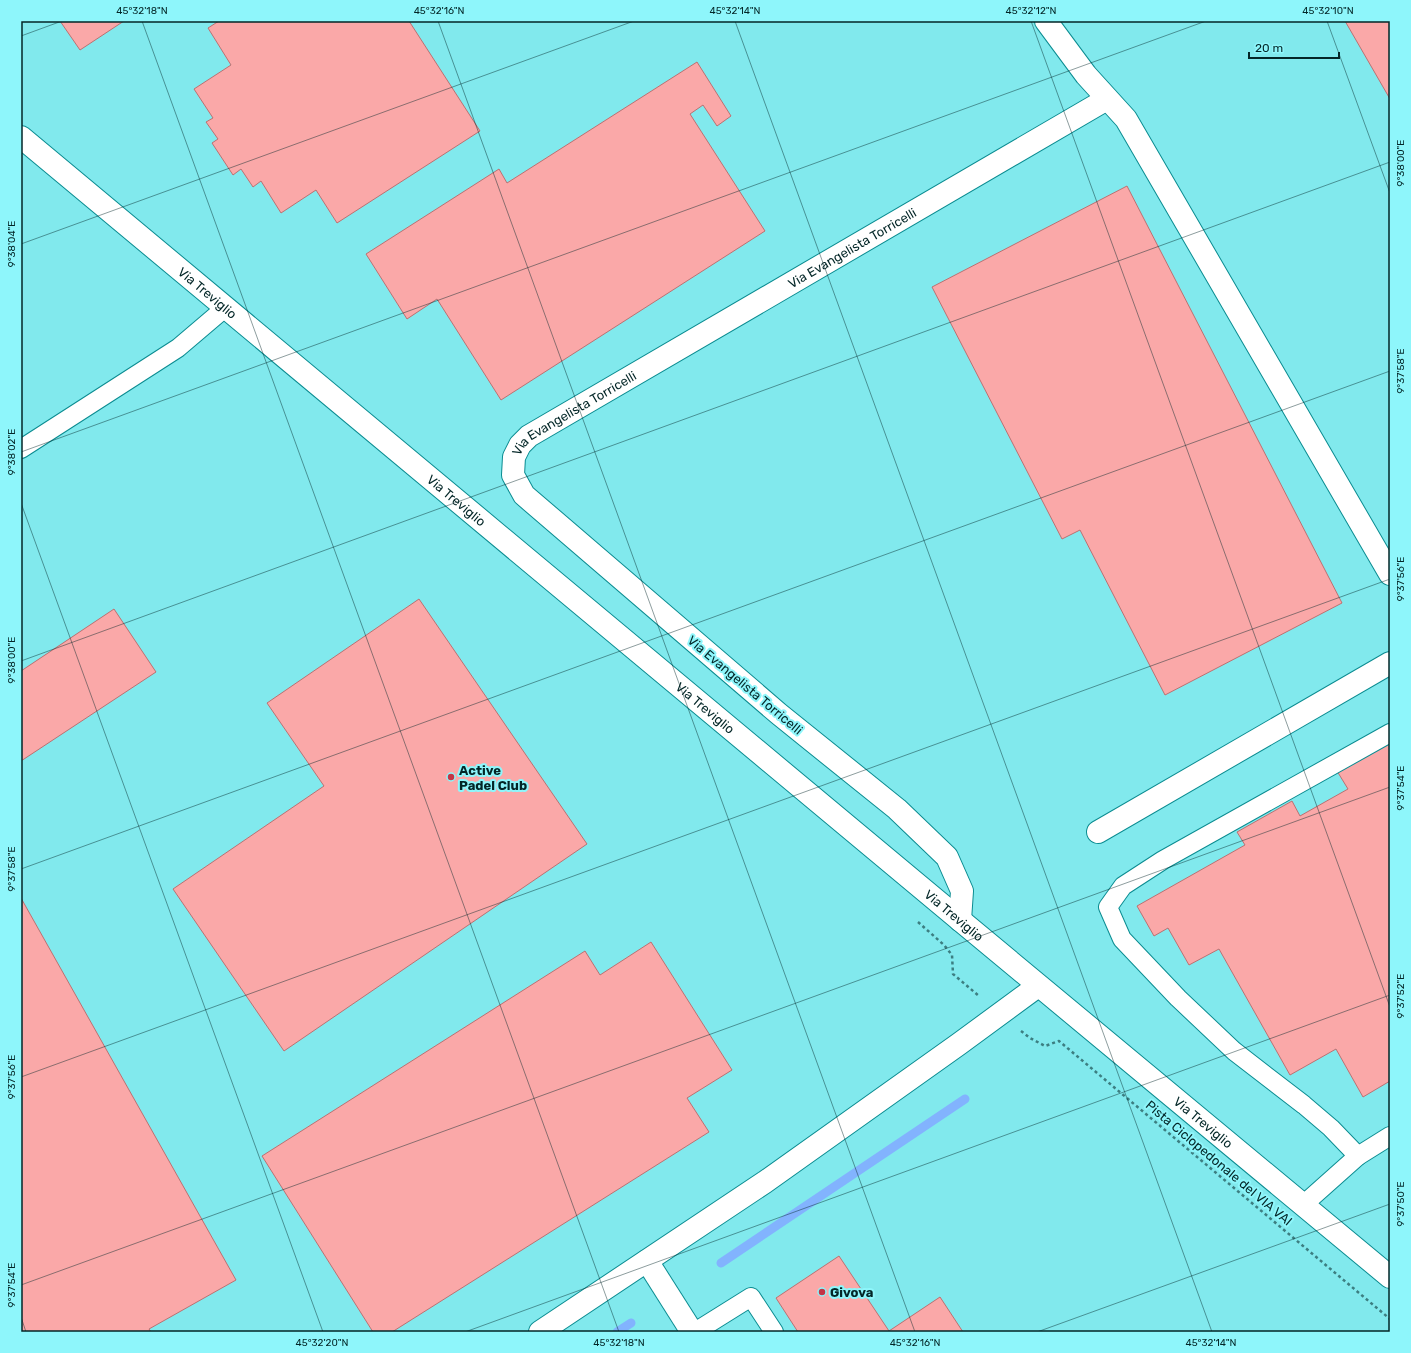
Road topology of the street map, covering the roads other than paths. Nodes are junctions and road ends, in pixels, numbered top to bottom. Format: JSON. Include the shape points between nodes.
{"nodes":[{"id":1,"x":1046,"y":21,"type":"edge"},
{"id":2,"x":1107,"y":99,"type":"junction"},
{"id":3,"x":21,"y":137,"type":"edge"},
{"id":4,"x":225,"y":308,"type":"junction"},
{"id":5,"x":21,"y":449,"type":"edge"},
{"id":6,"x":1390,"y":574,"type":"edge"},
{"id":7,"x":1390,"y":663,"type":"edge"},
{"id":8,"x":1390,"y":733,"type":"edge"},
{"id":9,"x":1098,"y":832,"type":"dead end"},
{"id":10,"x":960,"y":920,"type":"junction"},
{"id":11,"x":1038,"y":986,"type":"junction"},
{"id":12,"x":1390,"y":1136,"type":"edge"},
{"id":13,"x":1358,"y":1156,"type":"junction"},
{"id":14,"x":1303,"y":1205,"type":"junction"},
{"id":15,"x":647,"y":1261,"type":"junction"},
{"id":16,"x":1390,"y":1277,"type":"edge"},
{"id":17,"x":540,"y":1332,"type":"edge"},
{"id":18,"x":692,"y":1332,"type":"edge"},
{"id":19,"x":695,"y":1332,"type":"edge"},
{"id":20,"x":774,"y":1332,"type":"edge"}],
"edges":[{"from":1,"to":2,"type":"street"},
{"from":2,"to":6,"type":"street","via":[[1126,119]]},
{"from":2,"to":10,"type":"street","name":"Via Evangelista Torricelli","via":[[529,436],[520,445],[514,457],[513,475],[524,495],[779,714],[897,809],[947,857],[962,891]]},
{"from":3,"to":4,"type":"street","name":"Via Treviglio"},
{"from":4,"to":5,"type":"lane","via":[[178,348]]},
{"from":4,"to":10,"type":"street","name":"Via Treviglio"},
{"from":7,"to":9,"type":"street"},
{"from":8,"to":13,"type":"lane","via":[[1163,860],[1123,886],[1108,907],[1122,939],[1178,998],[1234,1051],[1331,1128]]},
{"from":10,"to":11,"type":"street","name":"Via Treviglio"},
{"from":11,"to":14,"type":"street","name":"Via Treviglio"},
{"from":11,"to":15,"type":"street","via":[[765,1182]]},
{"from":12,"to":13,"type":"lane"},
{"from":13,"to":14,"type":"lane"},
{"from":14,"to":16,"type":"street","name":"Via Treviglio"},
{"from":15,"to":17,"type":"street"},
{"from":15,"to":18,"type":"street"},
{"from":19,"to":20,"type":"lane","via":[[751,1296]]}]}
